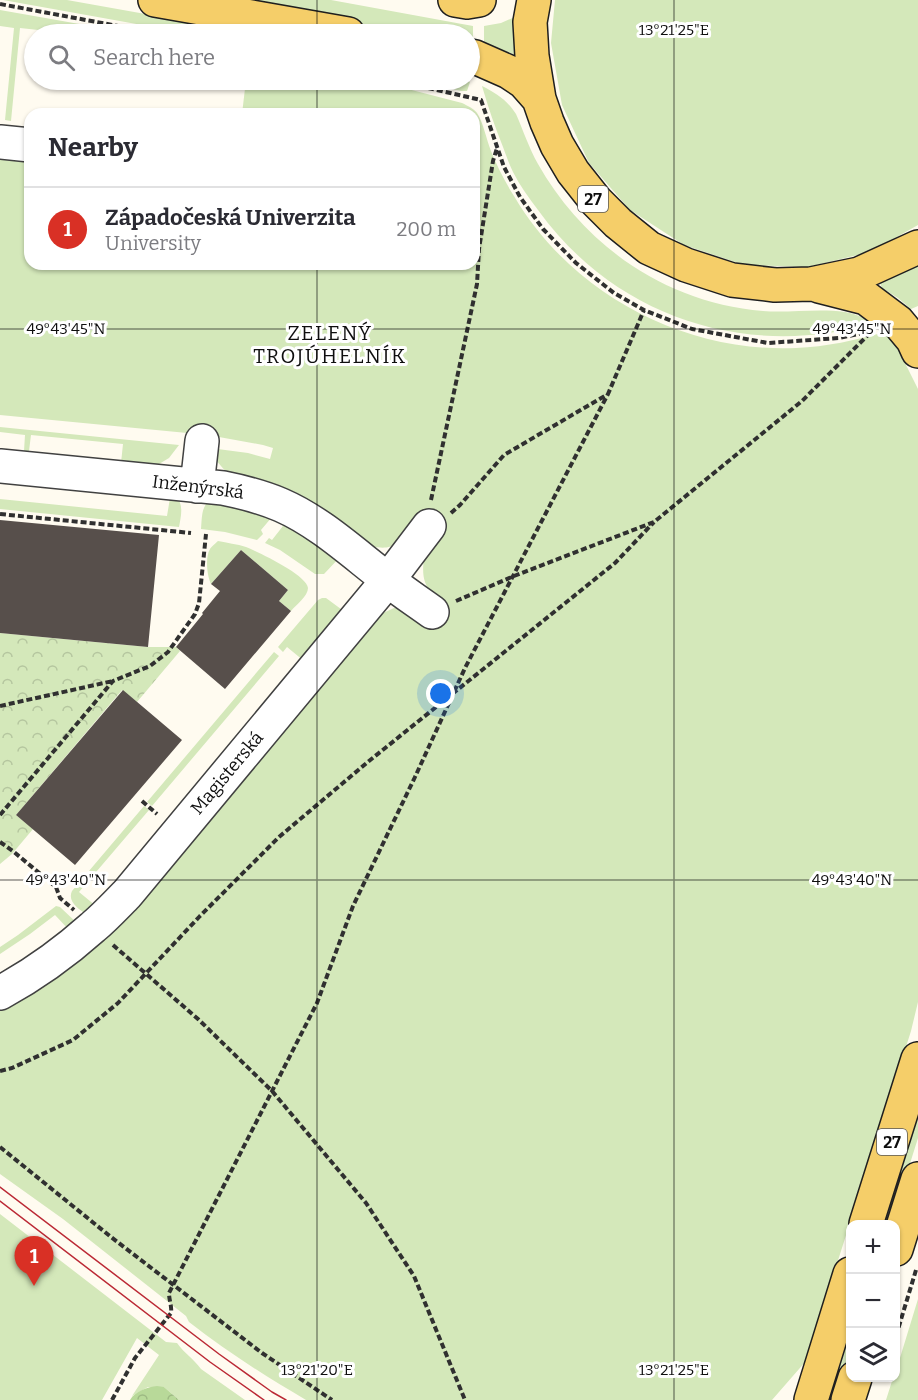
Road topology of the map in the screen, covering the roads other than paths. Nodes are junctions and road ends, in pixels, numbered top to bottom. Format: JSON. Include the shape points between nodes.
{"nodes":[{"id":1,"x":155,"y":0,"type":"edge"},
{"id":2,"x":454,"y":0,"type":"edge"},
{"id":3,"x":479,"y":0,"type":"edge"},
{"id":4,"x":534,"y":0,"type":"edge"},
{"id":5,"x":291,"y":24,"type":"edge"},
{"id":6,"x":480,"y":59,"type":"edge"},
{"id":7,"x":539,"y":99,"type":"junction"},
{"id":8,"x":0,"y":142,"type":"edge"},
{"id":9,"x":24,"y":144,"type":"edge"},
{"id":10,"x":918,"y":247,"type":"edge"},
{"id":11,"x":811,"y":284,"type":"junction"},
{"id":12,"x":918,"y":351,"type":"edge"},
{"id":13,"x":202,"y":441,"type":"dead end"},
{"id":14,"x":0,"y":466,"type":"edge"},
{"id":15,"x":196,"y":486,"type":"junction"},
{"id":16,"x":422,"y":535,"type":"road end"},
{"id":17,"x":388,"y":580,"type":"junction"},
{"id":18,"x":432,"y":612,"type":"road end"},
{"id":19,"x":0,"y":993,"type":"edge"},
{"id":20,"x":918,"y":1059,"type":"edge"},
{"id":21,"x":918,"y":1179,"type":"edge"},
{"id":22,"x":867,"y":1220,"type":"edge"},
{"id":23,"x":900,"y":1237,"type":"edge"},
{"id":24,"x":846,"y":1287,"type":"edge"},
{"id":25,"x":853,"y":1382,"type":"edge"},
{"id":26,"x":811,"y":1400,"type":"edge"},
{"id":27,"x":848,"y":1400,"type":"edge"}],
"edges":[{"from":1,"to":5,"type":"main road"},
{"from":2,"to":3,"type":"main road"},
{"from":4,"to":7,"type":"main road","number":"27","via":[[531,56]]},
{"from":6,"to":7,"type":"main road","via":[[524,82]]},
{"from":7,"to":11,"type":"main road","number":"27","via":[[573,172],[596,201],[649,248],[732,280]]},
{"from":8,"to":9,"type":"street"},
{"from":10,"to":11,"type":"main road","via":[[859,274]]},
{"from":11,"to":12,"type":"main road","number":"27","via":[[866,298],[898,322]]},
{"from":13,"to":15,"type":"street"},
{"from":14,"to":15,"type":"street","name":"Inženýrská"},
{"from":15,"to":17,"type":"street","name":"Inženýrská","via":[[250,494],[281,505],[309,520]]},
{"from":16,"to":17,"type":"street","name":"Magisterská"},
{"from":17,"to":18,"type":"street","name":"Inženýrská"},
{"from":17,"to":19,"type":"street","name":"Magisterská","via":[[127,894],[48,963]]},
{"from":20,"to":22,"type":"main road","number":"27"},
{"from":21,"to":23,"type":"main road","number":"27"},
{"from":24,"to":26,"type":"main road"},
{"from":25,"to":27,"type":"main road"}]}
